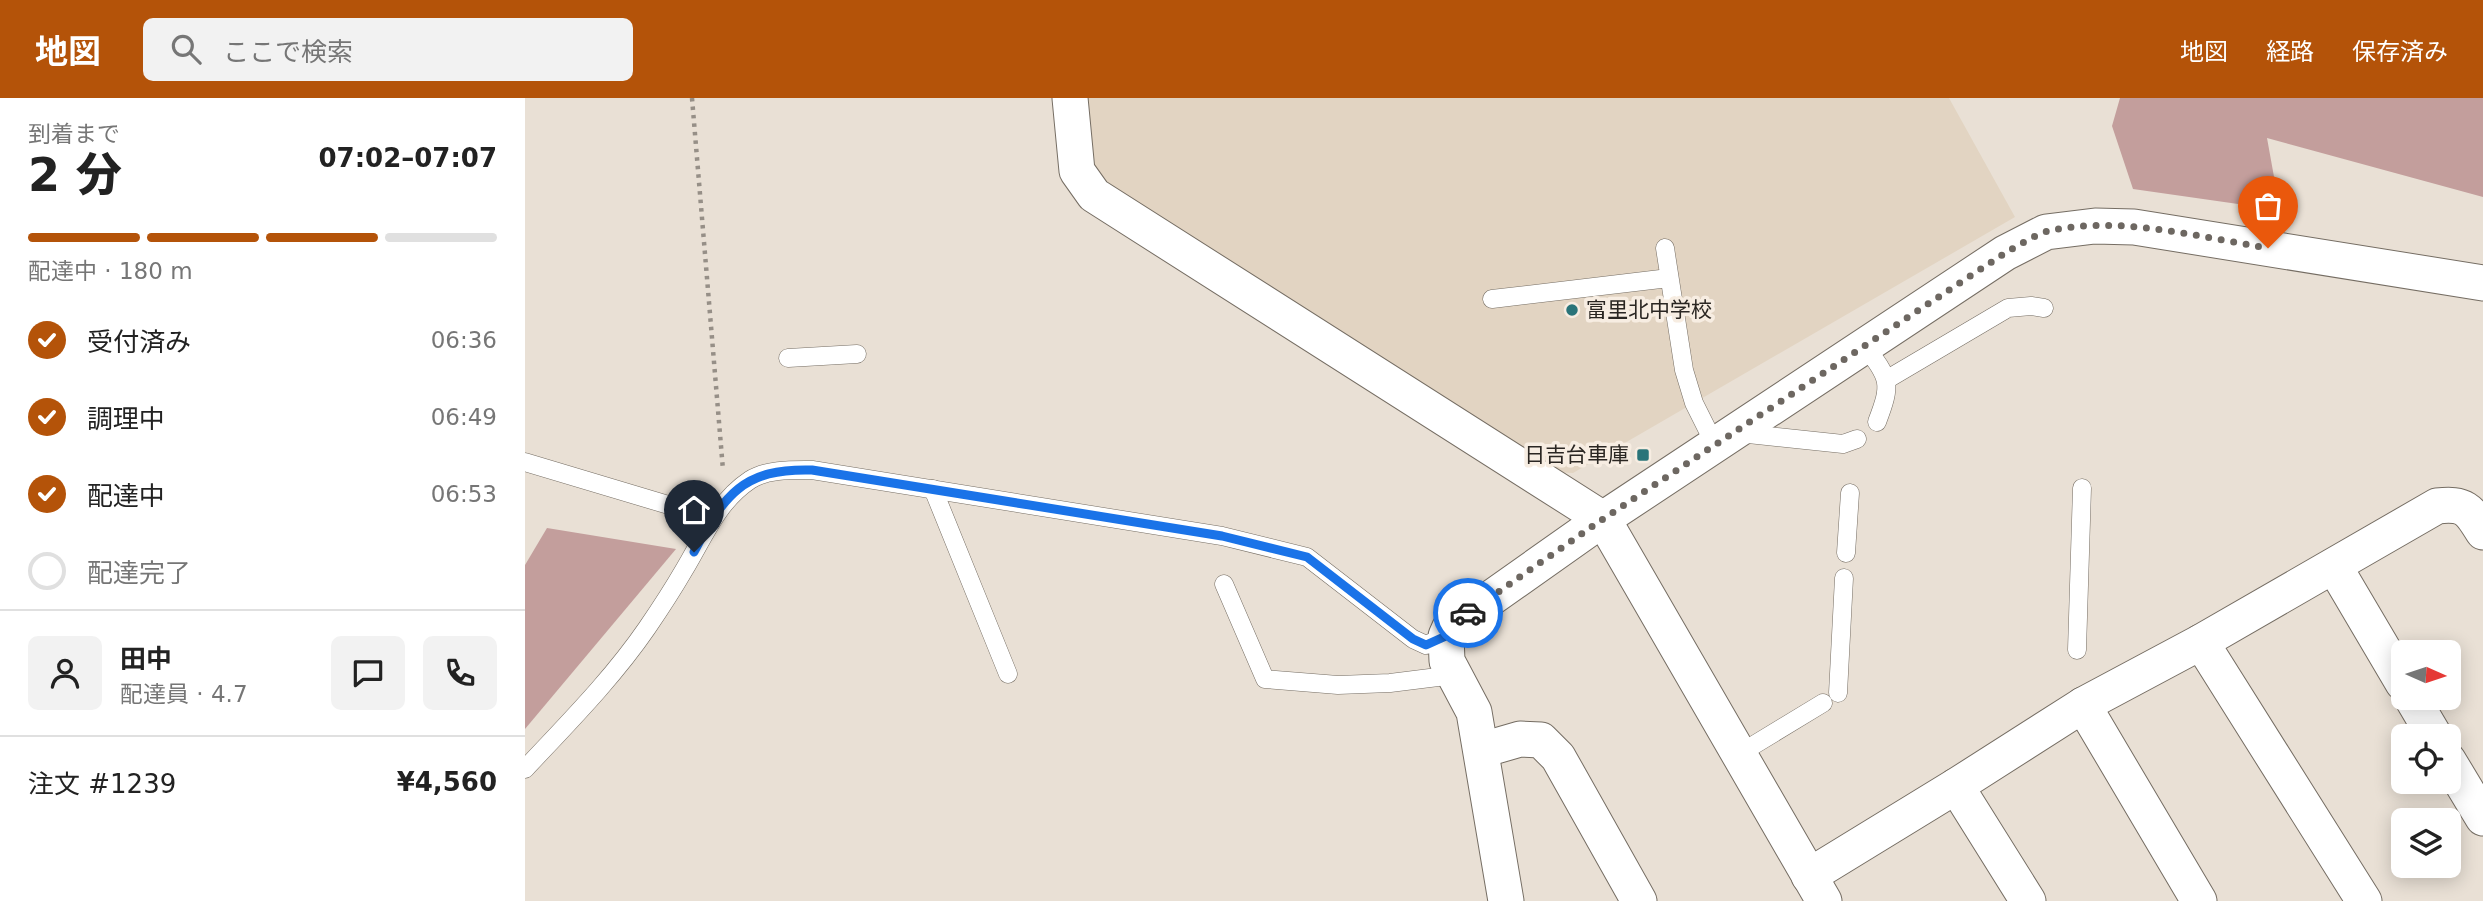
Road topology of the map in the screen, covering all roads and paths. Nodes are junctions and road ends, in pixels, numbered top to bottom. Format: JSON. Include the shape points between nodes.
{"nodes":[{"id":1,"x":692,"y":98,"type":"edge"},
{"id":2,"x":1071,"y":98,"type":"edge"},
{"id":3,"x":1665,"y":248,"type":"dead end"},
{"id":4,"x":1669,"y":278,"type":"junction"},
{"id":5,"x":2483,"y":283,"type":"edge"},
{"id":6,"x":1492,"y":299,"type":"dead end"},
{"id":7,"x":2044,"y":308,"type":"dead end"},
{"id":8,"x":1864,"y":345,"type":"junction"},
{"id":9,"x":857,"y":354,"type":"dead end"},
{"id":10,"x":788,"y":358,"type":"dead end"},
{"id":11,"x":1886,"y":380,"type":"junction"},
{"id":12,"x":1877,"y":422,"type":"dead end"},
{"id":13,"x":1724,"y":438,"type":"junction"},
{"id":14,"x":1857,"y":439,"type":"dead end"},
{"id":15,"x":525,"y":462,"type":"edge"},
{"id":16,"x":2082,"y":488,"type":"dead end"},
{"id":17,"x":933,"y":489,"type":"junction"},
{"id":18,"x":1850,"y":494,"type":"dead end"},
{"id":19,"x":729,"y":498,"type":"junction"},
{"id":20,"x":712,"y":518,"type":"junction"},
{"id":21,"x":1603,"y":519,"type":"junction"},
{"id":22,"x":2483,"y":532,"type":"edge"},
{"id":23,"x":1846,"y":553,"type":"dead end"},
{"id":24,"x":2334,"y":566,"type":"junction"},
{"id":25,"x":1844,"y":579,"type":"dead end"},
{"id":26,"x":1224,"y":584,"type":"dead end"},
{"id":27,"x":1446,"y":636,"type":"junction"},
{"id":28,"x":2201,"y":642,"type":"junction"},
{"id":29,"x":2077,"y":650,"type":"dead end"},
{"id":30,"x":2391,"y":663,"type":"edge"},
{"id":31,"x":1008,"y":674,"type":"dead end"},
{"id":32,"x":1454,"y":675,"type":"junction"},
{"id":33,"x":2083,"y":705,"type":"junction"},
{"id":34,"x":1482,"y":750,"type":"junction"},
{"id":35,"x":1739,"y":754,"type":"junction"},
{"id":36,"x":525,"y":769,"type":"edge"},
{"id":37,"x":2461,"y":782,"type":"edge"},
{"id":38,"x":1956,"y":786,"type":"junction"},
{"id":39,"x":2483,"y":818,"type":"edge"},
{"id":40,"x":1817,"y":888,"type":"edge"},
{"id":41,"x":1506,"y":901,"type":"edge"},
{"id":42,"x":1639,"y":901,"type":"edge"},
{"id":43,"x":2028,"y":901,"type":"edge"},
{"id":44,"x":2199,"y":901,"type":"edge"},
{"id":45,"x":2364,"y":901,"type":"edge"}],
"edges":[{"from":1,"to":19,"type":"path"},
{"from":2,"to":21,"type":"street","via":[[1077,171],[1094,195]]},
{"from":3,"to":4,"type":"lane"},
{"from":4,"to":6,"type":"lane"},
{"from":4,"to":13,"type":"lane","via":[[1683,370],[1694,403]]},
{"from":5,"to":8,"type":"street","via":[[2134,227],[2095,226],[2046,232],[2005,253]]},
{"from":7,"to":11,"type":"lane","via":[[2008,308]]},
{"from":8,"to":11,"type":"lane"},
{"from":8,"to":13,"type":"street"},
{"from":9,"to":10,"type":"lane"},
{"from":11,"to":12,"type":"lane","via":[[1888,394]]},
{"from":13,"to":14,"type":"lane","via":[[1843,444]]},
{"from":13,"to":21,"type":"street"},
{"from":15,"to":20,"type":"lane"},
{"from":16,"to":29,"type":"lane"},
{"from":17,"to":19,"type":"lane","via":[[794,470],[751,479]]},
{"from":17,"to":27,"type":"lane","via":[[1222,536],[1307,557],[1413,639],[1426,645]]},
{"from":17,"to":31,"type":"lane"},
{"from":18,"to":23,"type":"lane"},
{"from":19,"to":20,"type":"lane"},
{"from":20,"to":36,"type":"lane","via":[[645,631]]},
{"from":21,"to":27,"type":"street","via":[[1467,614]]},
{"from":21,"to":35,"type":"street"},
{"from":22,"to":24,"type":"street","via":[[2470,510],[2454,504],[2437,506]]},
{"from":24,"to":28,"type":"street"},
{"from":24,"to":30,"type":"street"},
{"from":25,"to":35,"type":"lane","via":[[1830,698]]},
{"from":26,"to":32,"type":"lane","via":[[1265,679],[1338,685]]},
{"from":27,"to":32,"type":"street","via":[[1447,661]]},
{"from":28,"to":33,"type":"street"},
{"from":28,"to":45,"type":"street"},
{"from":32,"to":34,"type":"street","via":[[1474,712]]},
{"from":33,"to":38,"type":"street"},
{"from":33,"to":44,"type":"street"},
{"from":34,"to":41,"type":"street"},
{"from":34,"to":42,"type":"street","via":[[1520,739],[1541,740],[1558,758]]},
{"from":35,"to":40,"type":"street"},
{"from":37,"to":39,"type":"street"},
{"from":38,"to":40,"type":"street"},
{"from":38,"to":43,"type":"street"}]}
